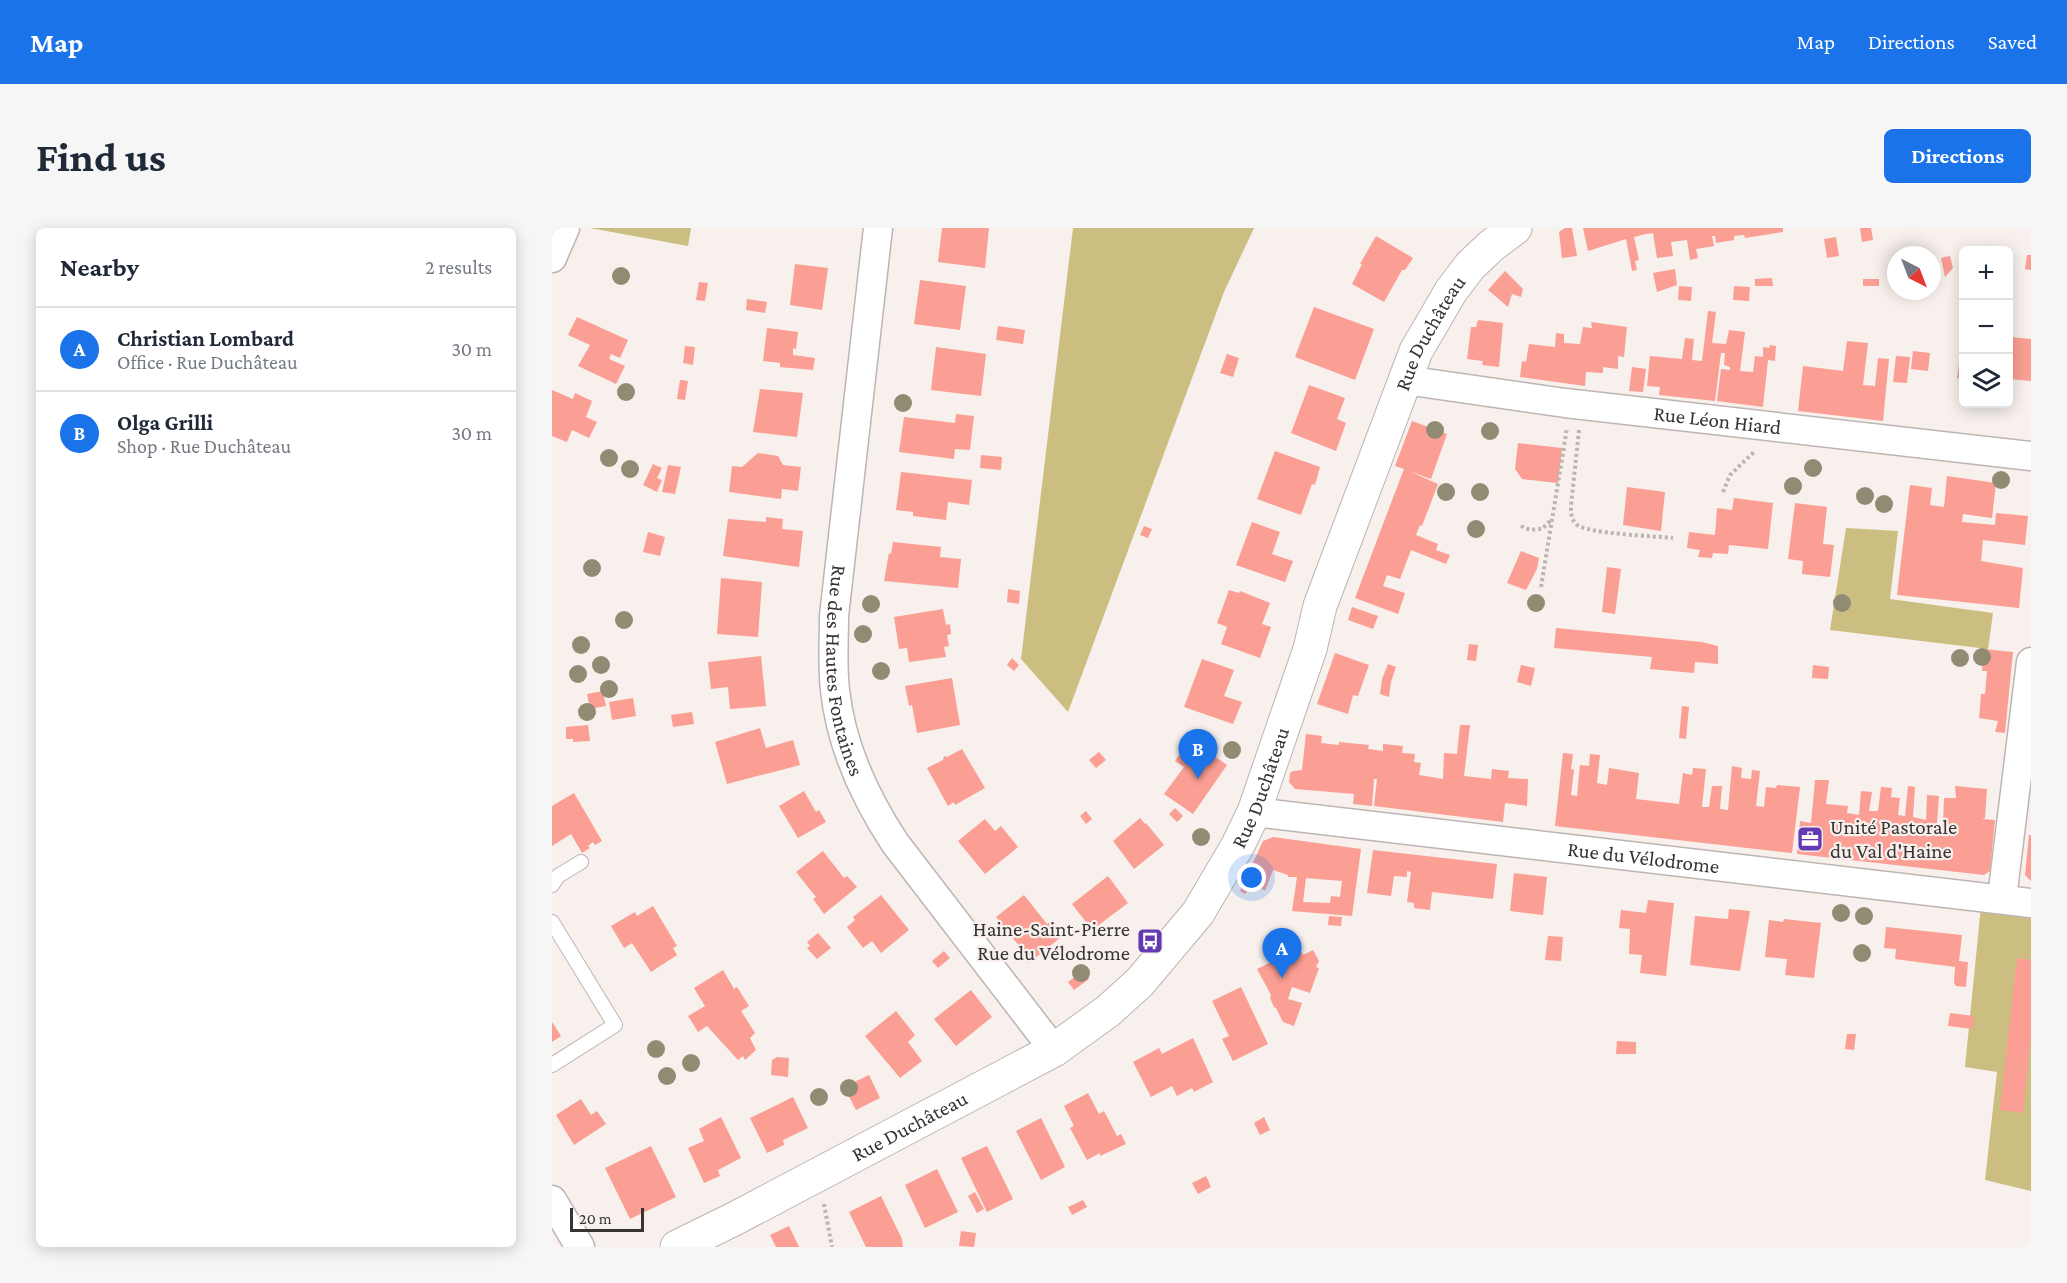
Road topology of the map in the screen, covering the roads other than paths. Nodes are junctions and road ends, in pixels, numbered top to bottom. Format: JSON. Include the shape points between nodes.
{"nodes":[{"id":1,"x":565,"y":228,"type":"edge"},
{"id":2,"x":878,"y":228,"type":"edge"},
{"id":3,"x":1501,"y":234,"type":"edge"},
{"id":4,"x":552,"y":258,"type":"edge"},
{"id":5,"x":1405,"y":380,"type":"junction"},
{"id":6,"x":2031,"y":456,"type":"edge"},
{"id":7,"x":2031,"y":662,"type":"edge"},
{"id":8,"x":1254,"y":812,"type":"junction"},
{"id":9,"x":581,"y":862,"type":"dead end"},
{"id":10,"x":552,"y":885,"type":"edge"},
{"id":11,"x":2002,"y":898,"type":"junction"},
{"id":12,"x":2031,"y":903,"type":"edge"},
{"id":13,"x":552,"y":922,"type":"edge"},
{"id":14,"x":1054,"y":1050,"type":"junction"},
{"id":15,"x":552,"y":1065,"type":"edge"},
{"id":16,"x":552,"y":1200,"type":"edge"},
{"id":17,"x":580,"y":1247,"type":"edge"},
{"id":18,"x":677,"y":1247,"type":"edge"}],
"edges":[{"from":1,"to":4,"type":"street"},
{"from":2,"to":14,"type":"street","name":"Rue des Hautes Fontaines","via":[[834,616],[833,668],[841,725],[867,798],[895,843]]},
{"from":3,"to":5,"type":"street","name":"Rue Duchâteau","via":[[1451,291],[1416,351]]},
{"from":5,"to":6,"type":"street","name":"Rue Léon Hiard","via":[[1574,404]]},
{"from":5,"to":8,"type":"street","name":"Rue Duchâteau","via":[[1320,606],[1311,649]]},
{"from":7,"to":11,"type":"street"},
{"from":8,"to":11,"type":"street","name":"Rue du Vélodrome"},
{"from":8,"to":14,"type":"street","name":"Rue Duchâteau","via":[[1198,913],[1164,954],[1108,1011]]},
{"from":9,"to":10,"type":"lane","via":[[558,876]]},
{"from":11,"to":12,"type":"street","name":"Rue du Vélodrome"},
{"from":13,"to":15,"type":"lane","via":[[615,1025]]},
{"from":14,"to":18,"type":"street","name":"Rue Duchâteau"},
{"from":16,"to":17,"type":"street"}]}
